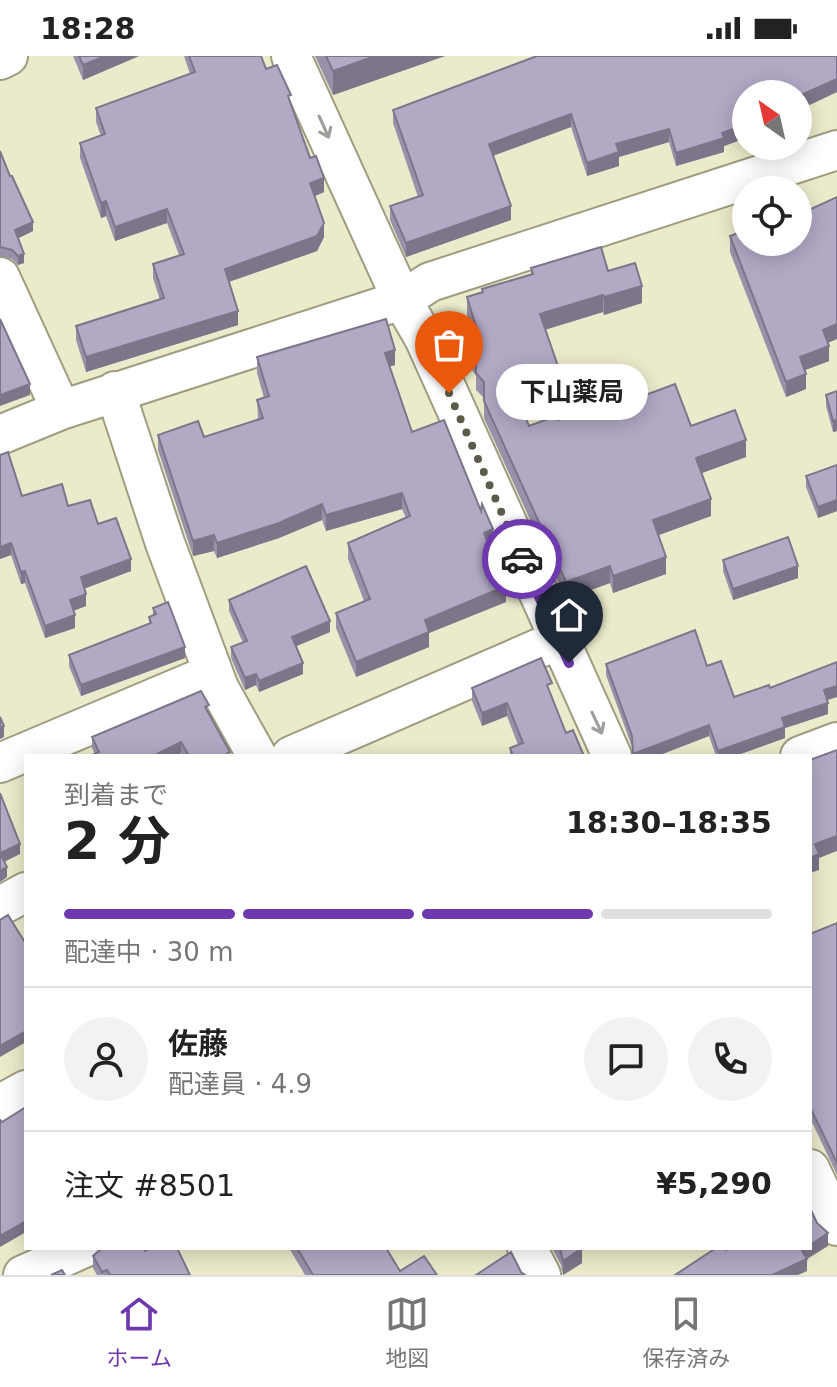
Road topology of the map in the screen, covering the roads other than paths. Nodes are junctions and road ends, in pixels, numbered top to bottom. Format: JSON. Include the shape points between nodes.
{"nodes":[{"id":1,"x":8,"y":56,"type":"edge"},
{"id":2,"x":291,"y":56,"type":"edge"},
{"id":3,"x":0,"y":60,"type":"edge"},
{"id":4,"x":837,"y":150,"type":"edge"},
{"id":5,"x":0,"y":277,"type":"edge"},
{"id":6,"x":402,"y":300,"type":"junction"},
{"id":7,"x":115,"y":391,"type":"junction"},
{"id":8,"x":61,"y":410,"type":"junction"},
{"id":9,"x":0,"y":435,"type":"edge"},
{"id":10,"x":558,"y":640,"type":"junction"},
{"id":11,"x":213,"y":673,"type":"junction"},
{"id":12,"x":837,"y":742,"type":"edge"},
{"id":13,"x":256,"y":754,"type":"edge"},
{"id":14,"x":296,"y":754,"type":"edge"},
{"id":15,"x":611,"y":754,"type":"edge"},
{"id":16,"x":805,"y":754,"type":"edge"},
{"id":17,"x":0,"y":763,"type":"edge"},
{"id":18,"x":24,"y":893,"type":"edge"},
{"id":19,"x":0,"y":906,"type":"edge"},
{"id":20,"x":24,"y":1091,"type":"edge"},
{"id":21,"x":0,"y":1104,"type":"edge"},
{"id":22,"x":812,"y":1173,"type":"edge"},
{"id":23,"x":837,"y":1226,"type":"edge"},
{"id":24,"x":528,"y":1250,"type":"edge"},
{"id":25,"x":85,"y":1258,"type":"edge"},
{"id":26,"x":23,"y":1275,"type":"edge"},
{"id":27,"x":541,"y":1275,"type":"edge"}],
"edges":[{"from":1,"to":3,"type":"street"},
{"from":2,"to":6,"type":"street","one_way":true},
{"from":4,"to":6,"type":"street","via":[[430,282]]},
{"from":5,"to":8,"type":"street"},
{"from":6,"to":7,"type":"street"},
{"from":6,"to":10,"type":"street","via":[[424,338]]},
{"from":7,"to":8,"type":"street"},
{"from":7,"to":11,"type":"street"},
{"from":8,"to":9,"type":"street"},
{"from":10,"to":14,"type":"street"},
{"from":10,"to":15,"type":"street","one_way":true},
{"from":11,"to":13,"type":"street"},
{"from":11,"to":17,"type":"street"},
{"from":12,"to":16,"type":"street"},
{"from":18,"to":19,"type":"street"},
{"from":20,"to":21,"type":"street"},
{"from":22,"to":23,"type":"street"},
{"from":24,"to":27,"type":"street"},
{"from":25,"to":26,"type":"street"}]}
